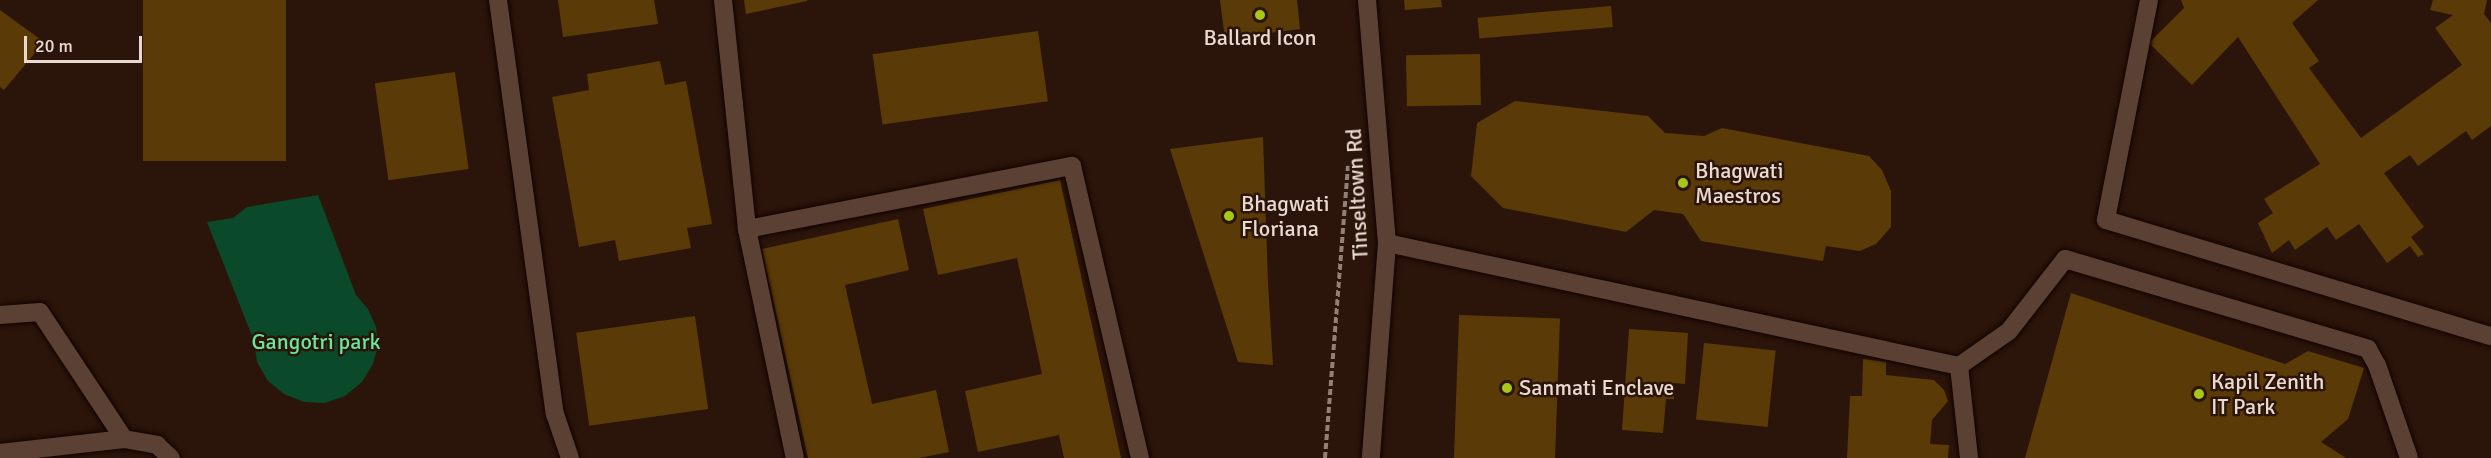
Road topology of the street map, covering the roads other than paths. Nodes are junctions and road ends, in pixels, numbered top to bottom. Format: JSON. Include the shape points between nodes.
{"nodes":[{"id":1,"x":498,"y":0,"type":"edge"},
{"id":2,"x":723,"y":0,"type":"edge"},
{"id":3,"x":1367,"y":0,"type":"edge"},
{"id":4,"x":2149,"y":0,"type":"edge"},
{"id":5,"x":747,"y":229,"type":"junction"},
{"id":6,"x":1387,"y":243,"type":"junction"},
{"id":7,"x":0,"y":315,"type":"edge"},
{"id":8,"x":2491,"y":336,"type":"edge"},
{"id":9,"x":1959,"y":366,"type":"junction"},
{"id":10,"x":124,"y":439,"type":"junction"},
{"id":11,"x":0,"y":453,"type":"edge"},
{"id":12,"x":171,"y":458,"type":"edge"},
{"id":13,"x":570,"y":458,"type":"edge"},
{"id":14,"x":795,"y":458,"type":"edge"},
{"id":15,"x":1140,"y":458,"type":"edge"},
{"id":16,"x":1371,"y":458,"type":"edge"},
{"id":17,"x":1969,"y":458,"type":"edge"},
{"id":18,"x":2409,"y":458,"type":"edge"}],
"edges":[{"from":1,"to":13,"type":"street","via":[[555,414]]},
{"from":2,"to":5,"type":"street"},
{"from":3,"to":6,"type":"street","name":"Tinseltown Rd"},
{"from":4,"to":8,"type":"street","via":[[2106,220]]},
{"from":5,"to":14,"type":"street"},
{"from":5,"to":15,"type":"street","via":[[1072,166]]},
{"from":6,"to":9,"type":"street"},
{"from":6,"to":16,"type":"street","name":"Tinseltown Rd"},
{"from":7,"to":10,"type":"street","via":[[40,312]]},
{"from":9,"to":17,"type":"street"},
{"from":9,"to":18,"type":"street","via":[[2009,331],[2065,259],[2368,349]]},
{"from":10,"to":11,"type":"street"},
{"from":10,"to":12,"type":"street","via":[[157,445]]}]}
